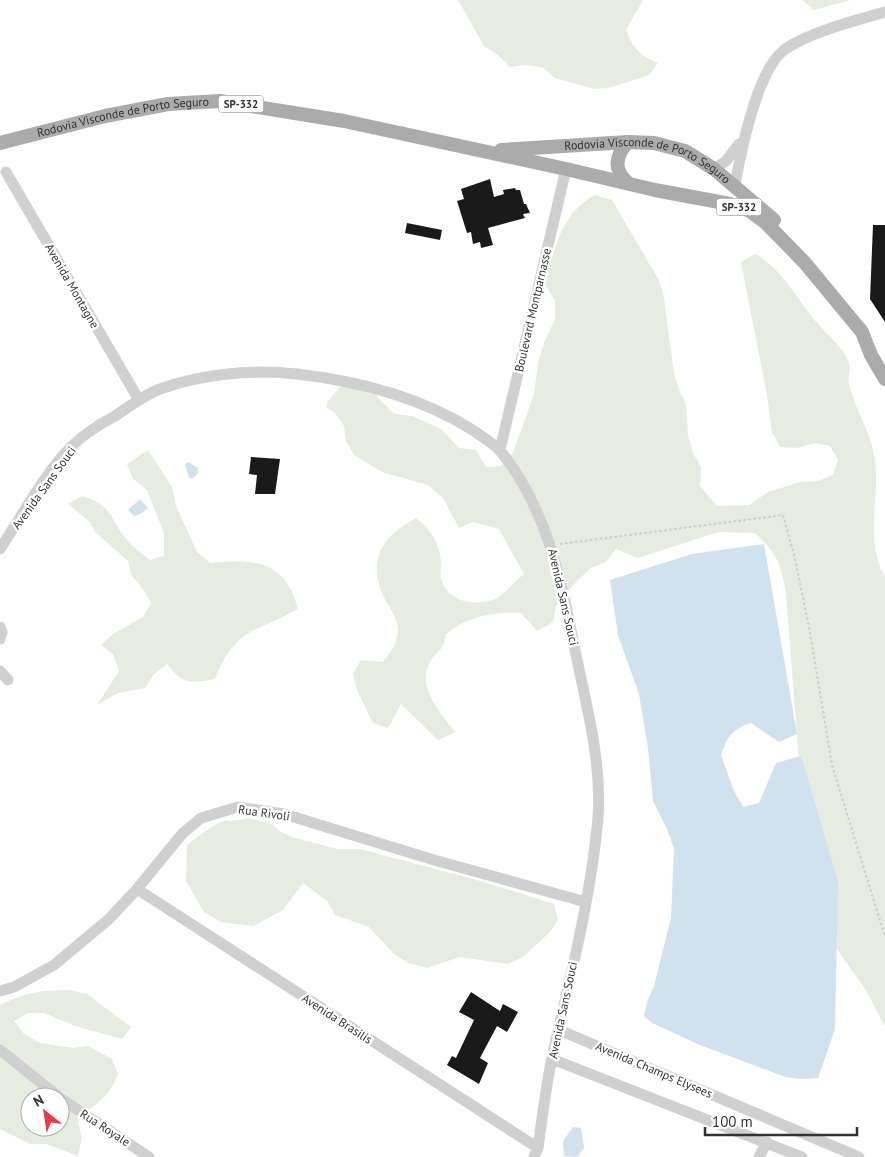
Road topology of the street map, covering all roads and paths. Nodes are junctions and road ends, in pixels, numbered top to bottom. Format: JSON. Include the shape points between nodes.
{"nodes":[{"id":1,"x":885,"y":12,"type":"edge"},
{"id":2,"x":746,"y":134,"type":"junction"},
{"id":3,"x":628,"y":142,"type":"junction"},
{"id":4,"x":0,"y":143,"type":"edge"},
{"id":5,"x":482,"y":151,"type":"junction"},
{"id":6,"x":566,"y":169,"type":"junction"},
{"id":7,"x":714,"y":169,"type":"junction"},
{"id":8,"x":6,"y":172,"type":"dead end"},
{"id":9,"x":628,"y":184,"type":"junction"},
{"id":10,"x":735,"y":185,"type":"junction"},
{"id":11,"x":862,"y":332,"type":"junction"},
{"id":12,"x":885,"y":363,"type":"edge"},
{"id":13,"x":885,"y":379,"type":"edge"},
{"id":14,"x":139,"y":400,"type":"junction"},
{"id":15,"x":500,"y":450,"type":"junction"},
{"id":16,"x":551,"y":545,"type":"junction"},
{"id":17,"x":0,"y":549,"type":"edge"},
{"id":18,"x":0,"y":627,"type":"edge"},
{"id":19,"x":0,"y":638,"type":"edge"},
{"id":20,"x":0,"y":671,"type":"edge"},
{"id":21,"x":8,"y":680,"type":"dead end"},
{"id":22,"x":137,"y":890,"type":"junction"},
{"id":23,"x":586,"y":902,"type":"junction"},
{"id":24,"x":885,"y":937,"type":"edge"},
{"id":25,"x":0,"y":991,"type":"edge"},
{"id":26,"x":559,"y":1030,"type":"junction"},
{"id":27,"x":0,"y":1050,"type":"edge"},
{"id":28,"x":552,"y":1059,"type":"junction"},
{"id":29,"x":46,"y":1087,"type":"edge"},
{"id":30,"x":70,"y":1104,"type":"edge"},
{"id":31,"x":767,"y":1142,"type":"junction"},
{"id":32,"x":536,"y":1152,"type":"edge"},
{"id":33,"x":149,"y":1157,"type":"edge"},
{"id":34,"x":759,"y":1157,"type":"edge"},
{"id":35,"x":802,"y":1157,"type":"edge"},
{"id":36,"x":859,"y":1157,"type":"edge"}],
"edges":[{"from":1,"to":2,"type":"street","via":[[812,36],[783,51],[766,74]]},
{"from":2,"to":7,"type":"street","via":[[730,158]]},
{"from":2,"to":10,"type":"street"},
{"from":3,"to":5,"type":"main road","name":"Rodovia Visconde de Porto Seguro","number":"SP-332"},
{"from":3,"to":7,"type":"main road","name":"Rodovia Visconde de Porto Seguro","number":"SP-332","via":[[654,143],[685,151]]},
{"from":3,"to":9,"type":"main road","via":[[618,155],[617,167]]},
{"from":4,"to":5,"type":"main road","name":"Rodovia Visconde de Porto Seguro","number":"SP-332","via":[[105,116],[168,104],[220,102],[344,121]]},
{"from":5,"to":6,"type":"main road","name":"Rodovia Visconde de Porto Seguro","number":"SP-332"},
{"from":6,"to":9,"type":"main road","name":"Rodovia Visconde de Porto Seguro","number":"SP-332"},
{"from":6,"to":15,"type":"street","name":"Boulevard Montparnasse"},
{"from":7,"to":10,"type":"main road","name":"Rodovia Visconde de Porto Seguro","number":"SP-332"},
{"from":8,"to":14,"type":"street","name":"Avenida Montagne"},
{"from":9,"to":11,"type":"main road","name":"Rodovia Visconde de Porto Seguro","number":"SP-332","via":[[730,204],[750,211],[787,243]]},
{"from":10,"to":11,"type":"main road","name":"Rodovia Visconde de Porto Seguro","number":"SP-332","via":[[790,236]]},
{"from":11,"to":12,"type":"main road","name":"Rodovia Visconde de Porto Seguro","number":"SP-332"},
{"from":11,"to":13,"type":"main road"},
{"from":14,"to":15,"type":"street","name":"Avenida Sans Souci","via":[[158,390],[224,375],[287,373],[316,377],[402,395],[428,404]]},
{"from":14,"to":17,"type":"street","name":"Avenida Sans Souci","via":[[99,425],[72,447]]},
{"from":15,"to":16,"type":"street","name":"Avenida Sans Souci","via":[[522,484]]},
{"from":16,"to":23,"type":"street","name":"Avenida Sans Souci","via":[[572,629],[599,787]]},
{"from":16,"to":24,"type":"path","via":[[783,515],[810,627],[832,765]]},
{"from":18,"to":19,"type":"street"},
{"from":20,"to":21,"type":"street"},
{"from":22,"to":23,"type":"street","name":"Rua Rivoli","via":[[182,834],[202,818],[238,807],[284,814]]},
{"from":22,"to":25,"type":"street","name":"Rua Rivoli","via":[[66,956],[32,977]]},
{"from":22,"to":32,"type":"street","name":"Avenida Brasilis"},
{"from":23,"to":26,"type":"street","name":"Avenida Sans Souci"},
{"from":26,"to":28,"type":"street","name":"Avenida Sans Souci"},
{"from":26,"to":36,"type":"street","name":"Avenida Champs Elysees"},
{"from":27,"to":29,"type":"street","name":"Rua Royale"},
{"from":28,"to":31,"type":"street","name":"Avenida Champs Elysees"},
{"from":28,"to":32,"type":"street","name":"Avenida Sans Souci"},
{"from":30,"to":33,"type":"street","name":"Rua Royale"},
{"from":31,"to":34,"type":"street"},
{"from":31,"to":35,"type":"street","name":"Avenida Champs Elysees"}]}
